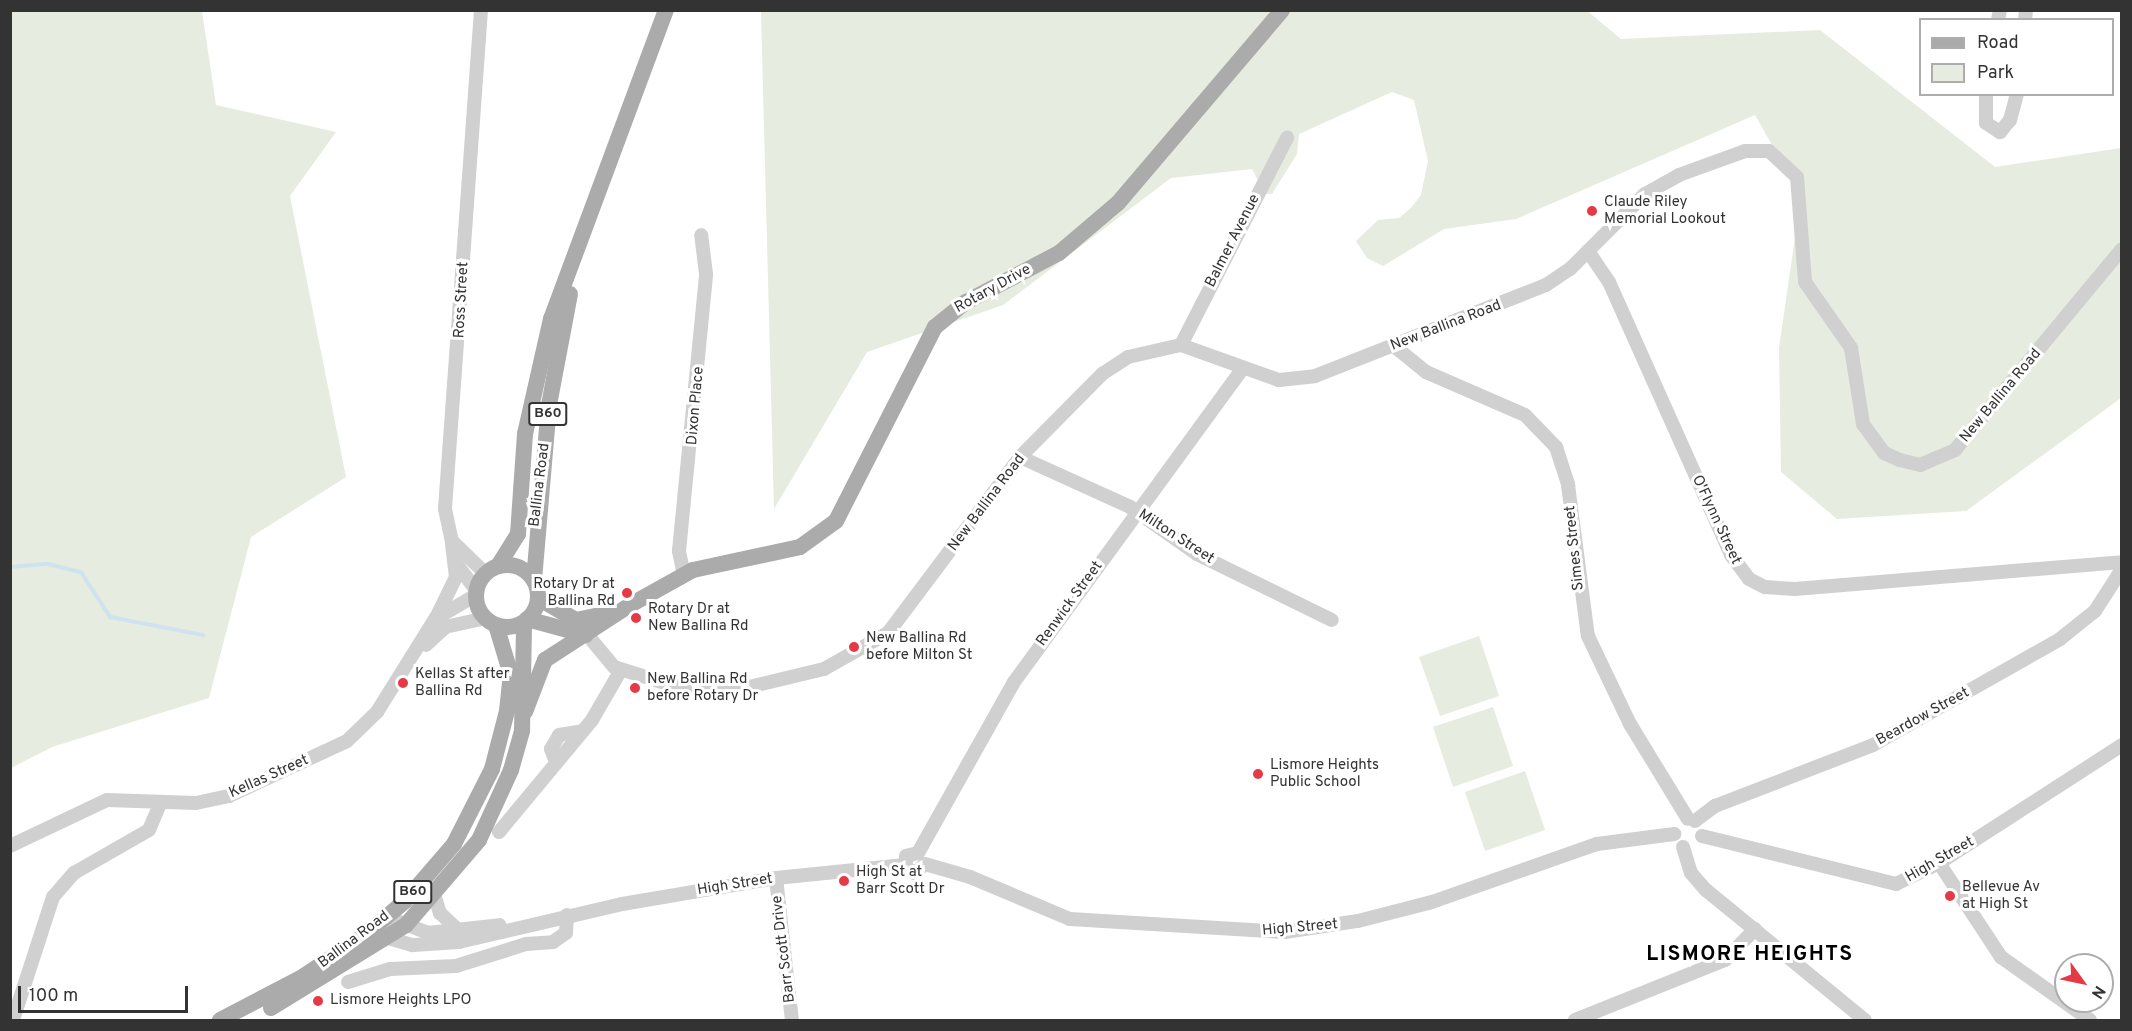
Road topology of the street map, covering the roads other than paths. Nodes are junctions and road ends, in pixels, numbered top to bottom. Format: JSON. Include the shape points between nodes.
{"nodes":[{"id":1,"x":481,"y":10,"type":"edge"},
{"id":2,"x":666,"y":10,"type":"edge"},
{"id":3,"x":1282,"y":10,"type":"edge"},
{"id":4,"x":1986,"y":96,"type":"edge"},
{"id":5,"x":2016,"y":96,"type":"edge"},
{"id":6,"x":1287,"y":138,"type":"dead end"},
{"id":7,"x":701,"y":235,"type":"dead end"},
{"id":8,"x":2121,"y":249,"type":"edge"},
{"id":9,"x":580,"y":250,"type":"junction"},
{"id":10,"x":1588,"y":251,"type":"junction"},
{"id":11,"x":1180,"y":345,"type":"junction"},
{"id":12,"x":1394,"y":346,"type":"junction"},
{"id":13,"x":1242,"y":369,"type":"junction"},
{"id":14,"x":1020,"y":457,"type":"junction"},
{"id":15,"x":1136,"y":512,"type":"junction"},
{"id":16,"x":452,"y":541,"type":"junction"},
{"id":17,"x":2121,"y":562,"type":"edge"},
{"id":18,"x":458,"y":566,"type":"junction"},
{"id":19,"x":2121,"y":569,"type":"edge"},
{"id":20,"x":492,"y":570,"type":"junction"},
{"id":21,"x":684,"y":575,"type":"junction"},
{"id":22,"x":534,"y":580,"type":"junction"},
{"id":23,"x":477,"y":593,"type":"junction"},
{"id":24,"x":538,"y":598,"type":"junction"},
{"id":25,"x":630,"y":605,"type":"junction"},
{"id":26,"x":435,"y":619,"type":"junction"},
{"id":27,"x":576,"y":620,"type":"junction"},
{"id":28,"x":1332,"y":620,"type":"dead end"},
{"id":29,"x":491,"y":621,"type":"junction"},
{"id":30,"x":525,"y":621,"type":"junction"},
{"id":31,"x":586,"y":635,"type":"junction"},
{"id":32,"x":621,"y":670,"type":"junction"},
{"id":33,"x":403,"y":671,"type":"junction"},
{"id":34,"x":525,"y":712,"type":"junction"},
{"id":35,"x":2121,"y":745,"type":"edge"},
{"id":36,"x":161,"y":802,"type":"junction"},
{"id":37,"x":1691,"y":820,"type":"junction"},
{"id":38,"x":499,"y":832,"type":"dead end"},
{"id":39,"x":1674,"y":834,"type":"junction"},
{"id":40,"x":1702,"y":836,"type":"junction"},
{"id":41,"x":10,"y":846,"type":"edge"},
{"id":42,"x":1683,"y":847,"type":"junction"},
{"id":43,"x":921,"y":859,"type":"junction"},
{"id":44,"x":1939,"y":863,"type":"junction"},
{"id":45,"x":776,"y":878,"type":"junction"},
{"id":46,"x":435,"y":897,"type":"junction"},
{"id":47,"x":567,"y":915,"type":"junction"},
{"id":48,"x":529,"y":923,"type":"junction"},
{"id":49,"x":406,"y":924,"type":"junction"},
{"id":50,"x":1755,"y":929,"type":"junction"},
{"id":51,"x":459,"y":930,"type":"junction"},
{"id":52,"x":365,"y":935,"type":"junction"},
{"id":53,"x":388,"y":938,"type":"junction"},
{"id":54,"x":348,"y":982,"type":"dead end"},
{"id":55,"x":13,"y":1020,"type":"edge"},
{"id":56,"x":220,"y":1020,"type":"edge"},
{"id":57,"x":246,"y":1020,"type":"edge"},
{"id":58,"x":792,"y":1020,"type":"edge"},
{"id":59,"x":1575,"y":1020,"type":"edge"},
{"id":60,"x":1865,"y":1020,"type":"edge"},
{"id":61,"x":2090,"y":1020,"type":"edge"}],
"edges":[{"from":1,"to":16,"type":"street","name":"Ross Street","via":[[445,509]]},
{"from":2,"to":9,"type":"main road","name":"Ballina Road","number":"B60"},
{"from":3,"to":21,"type":"main road","name":"Rotary Drive","via":[[1118,203],[1059,253],[966,302],[935,327],[837,521],[800,548]]},
{"from":4,"to":5,"type":"street","via":[[1986,123],[2000,132],[2010,120]]},
{"from":6,"to":11,"type":"street","name":"Balmer Avenue"},
{"from":7,"to":21,"type":"street","name":"Dixon Place","via":[[706,274],[679,551]]},
{"from":8,"to":10,"type":"street","name":"New Ballina Road","via":[[1970,435],[1937,460],[1920,465],[1884,453],[1863,424],[1851,348],[1812,295],[1802,269],[1800,188],[1781,157],[1757,149],[1679,175],[1629,208]]},
{"from":9,"to":20,"type":"main road","name":"Ballina Road","number":"B60","via":[[550,320],[534,382],[518,534]]},
{"from":9,"to":22,"type":"main road","name":"Ballina Road","number":"B60","via":[[549,405]]},
{"from":10,"to":12,"type":"street","name":"New Ballina Road","via":[[1546,285]]},
{"from":10,"to":17,"type":"street","name":"O'Flynn Street","via":[[1609,282],[1731,555],[1749,579],[1765,587],[1795,589]]},
{"from":11,"to":13,"type":"street","name":"New Ballina Road"},
{"from":11,"to":14,"type":"street","name":"New Ballina Road","via":[[1142,351],[1114,365]]},
{"from":12,"to":13,"type":"street","name":"New Ballina Road","via":[[1299,379],[1279,380]]},
{"from":12,"to":37,"type":"street","name":"Simes Street","via":[[1426,372],[1525,415],[1556,447],[1568,485],[1588,636],[1630,724]]},
{"from":13,"to":15,"type":"street","name":"Renwick Street"},
{"from":14,"to":15,"type":"street","name":"Milton Street"},
{"from":14,"to":32,"type":"street","name":"New Ballina Road","via":[[904,615],[849,659],[749,687],[671,685]]},
{"from":15,"to":28,"type":"street","name":"Milton Street","via":[[1197,554]]},
{"from":15,"to":43,"type":"street","name":"Renwick Street","via":[[990,718]]},
{"from":16,"to":18,"type":"street"},
{"from":16,"to":20,"type":"street"},
{"from":18,"to":23,"type":"street"},
{"from":18,"to":26,"type":"street","name":"Kellas Street"},
{"from":19,"to":37,"type":"street","name":"Beardow Street","via":[[2095,611],[2060,639],[1873,745],[1715,806]]},
{"from":20,"to":22,"type":"main road","via":[[519,567]]},
{"from":20,"to":23,"type":"main road","number":"B60"},
{"from":21,"to":25,"type":"main road","name":"Rotary Drive"},
{"from":22,"to":24,"type":"main road","number":"B60"},
{"from":23,"to":26,"type":"street","name":"Kellas Street"},
{"from":23,"to":29,"type":"main road","number":"B60"},
{"from":24,"to":27,"type":"main road"},
{"from":24,"to":30,"type":"main road","number":"B60"},
{"from":25,"to":27,"type":"main road","name":"Rotary Drive"},
{"from":25,"to":31,"type":"main road","name":"Rotary Drive"},
{"from":26,"to":33,"type":"street","name":"Kellas Street"},
{"from":27,"to":31,"type":"street","name":"New Ballina Road"},
{"from":29,"to":30,"type":"main road"},
{"from":29,"to":33,"type":"street","name":"Kellas Street","via":[[445,627]]},
{"from":29,"to":52,"type":"main road","name":"Ballina Road","number":"B60","via":[[509,660],[510,692],[489,777],[454,844],[405,901]]},
{"from":30,"to":31,"type":"main road"},
{"from":30,"to":34,"type":"main road","name":"Ballina Road","number":"B60"},
{"from":31,"to":32,"type":"street","name":"New Ballina Road"},
{"from":31,"to":34,"type":"main road","name":"Rotary Drive","via":[[540,666]]},
{"from":32,"to":38,"type":"street","via":[[584,731]]},
{"from":33,"to":36,"type":"street","name":"Kellas Street","via":[[377,712],[347,741],[229,796]]},
{"from":34,"to":46,"type":"main road","name":"Ballina Road","number":"B60","via":[[496,806]]},
{"from":35,"to":44,"type":"street","name":"High Street"},
{"from":36,"to":41,"type":"street","name":"Kellas Street","via":[[107,800],[76,810]]},
{"from":36,"to":55,"type":"street","via":[[149,830],[74,873],[53,897]]},
{"from":37,"to":39,"type":"street","name":"Beardow Street"},
{"from":37,"to":40,"type":"street","name":"Simes Street"},
{"from":39,"to":42,"type":"street"},
{"from":39,"to":43,"type":"street","name":"High Street","via":[[1597,844],[1422,904],[1286,932],[1070,919]]},
{"from":40,"to":42,"type":"street","via":[[1695,846]]},
{"from":40,"to":44,"type":"street","name":"High Street","via":[[1886,883],[1907,882]]},
{"from":42,"to":50,"type":"street","via":[[1698,882]]},
{"from":43,"to":45,"type":"street","name":"High Street","via":[[915,873],[904,865]]},
{"from":44,"to":61,"type":"street","via":[[2001,957]]},
{"from":45,"to":47,"type":"street","name":"High Street"},
{"from":45,"to":58,"type":"street","name":"Barr Scott Drive"},
{"from":46,"to":49,"type":"main road","name":"Ballina Road","number":"B60"},
{"from":46,"to":51,"type":"street","via":[[440,913]]},
{"from":47,"to":48,"type":"street","name":"High Street"},
{"from":47,"to":54,"type":"street","via":[[566,933],[553,942],[526,944],[456,966],[390,969]]},
{"from":48,"to":51,"type":"street"},
{"from":48,"to":53,"type":"street","via":[[428,946]]},
{"from":49,"to":51,"type":"street","via":[[428,933]]},
{"from":49,"to":52,"type":"street","via":[[397,921]]},
{"from":49,"to":53,"type":"main road","name":"Ballina Road","number":"B60"},
{"from":50,"to":59,"type":"street","via":[[1725,960]]},
{"from":50,"to":60,"type":"street"},
{"from":52,"to":56,"type":"main road","name":"Ballina Road","number":"B60","via":[[304,976]]},
{"from":53,"to":57,"type":"main road","name":"Ballina Road","number":"B60"}]}
